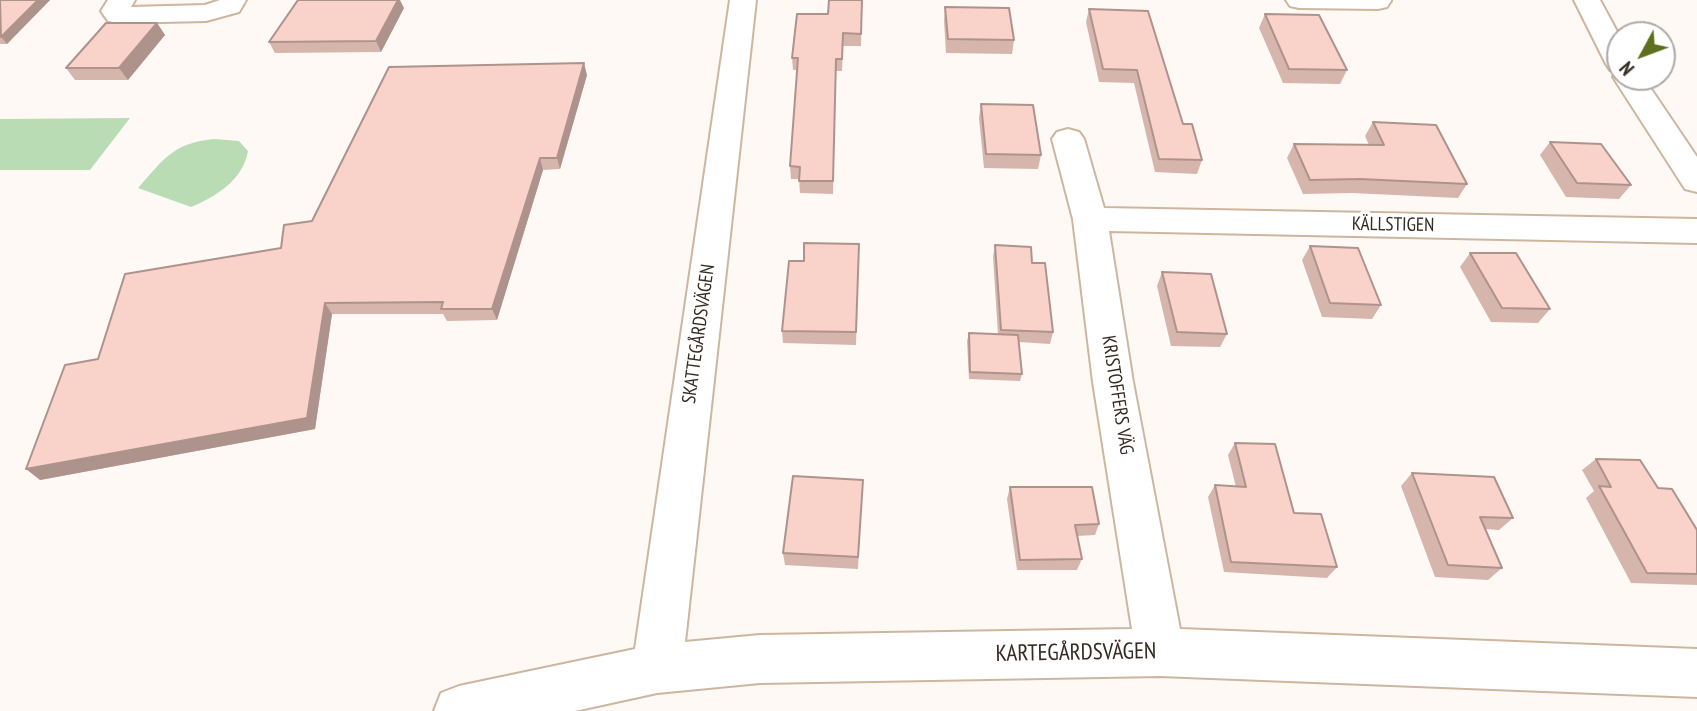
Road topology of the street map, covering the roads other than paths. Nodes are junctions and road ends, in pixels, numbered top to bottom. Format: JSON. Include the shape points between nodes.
{"nodes":[{"id":1,"x":122,"y":0,"type":"edge"},
{"id":2,"x":233,"y":0,"type":"edge"},
{"id":3,"x":743,"y":0,"type":"edge"},
{"id":4,"x":1300,"y":0,"type":"edge"},
{"id":5,"x":1587,"y":0,"type":"edge"},
{"id":6,"x":1378,"y":1,"type":"edge"},
{"id":7,"x":1606,"y":37,"type":"edge"},
{"id":8,"x":1637,"y":91,"type":"edge"},
{"id":9,"x":1068,"y":139,"type":"dead end"},
{"id":10,"x":1697,"y":181,"type":"edge"},
{"id":11,"x":1090,"y":219,"type":"junction"},
{"id":12,"x":1697,"y":231,"type":"edge"},
{"id":13,"x":1160,"y":652,"type":"junction"},
{"id":14,"x":657,"y":669,"type":"junction"},
{"id":15,"x":1697,"y":673,"type":"edge"},
{"id":16,"x":460,"y":711,"type":"edge"}],
"edges":[{"from":1,"to":2,"type":"street","via":[[114,11],[118,15],[206,13],[230,6]]},
{"from":3,"to":14,"type":"street","name":"SKATTEGÅRDSVÄGEN"},
{"from":4,"to":6,"type":"street"},
{"from":5,"to":7,"type":"street"},
{"from":8,"to":10,"type":"street"},
{"from":9,"to":11,"type":"street","name":"KRISTOFFERS VÄG"},
{"from":11,"to":12,"type":"street","name":"KÄLLSTIGEN"},
{"from":11,"to":13,"type":"street","name":"KRISTOFFERS VÄG"},
{"from":13,"to":14,"type":"street","name":"KARTEGÅRDSVÄGEN","via":[[760,659]]},
{"from":13,"to":15,"type":"street","name":"KARTEGÅRDSVÄGEN"},
{"from":14,"to":16,"type":"street","name":"KARTEGÅRDSVÄGEN"}]}
